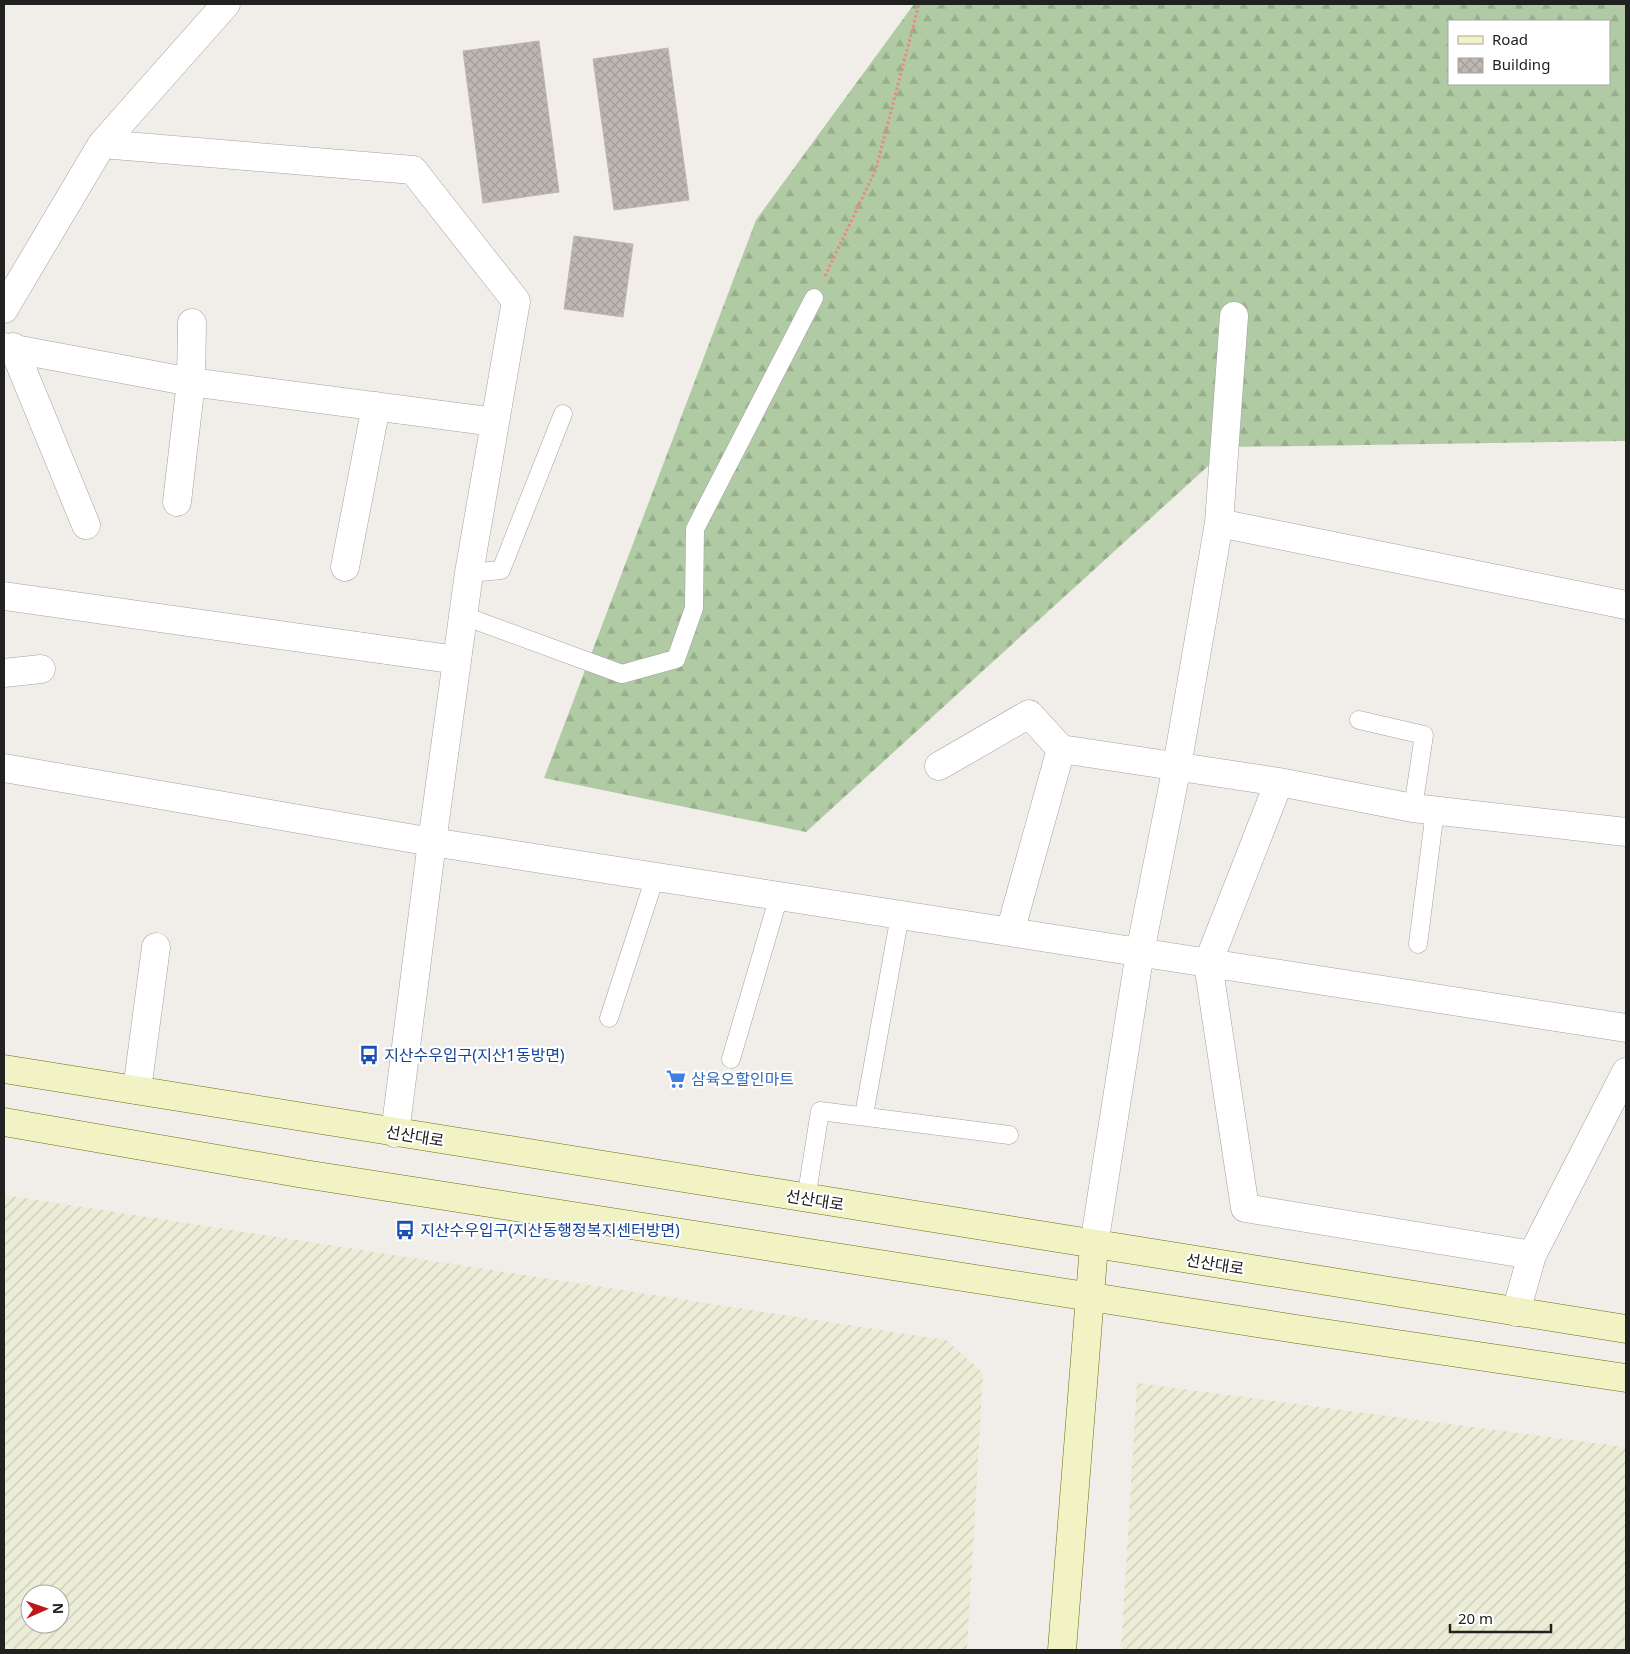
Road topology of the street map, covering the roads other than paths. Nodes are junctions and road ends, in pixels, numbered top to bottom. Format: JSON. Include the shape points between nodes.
{"nodes":[{"id":1,"x":226,"y":4,"type":"edge"},
{"id":2,"x":102,"y":144,"type":"junction"},
{"id":3,"x":814,"y":298,"type":"road end"},
{"id":4,"x":4,"y":310,"type":"edge"},
{"id":5,"x":1234,"y":316,"type":"dead end"},
{"id":6,"x":192,"y":323,"type":"dead end"},
{"id":7,"x":8,"y":347,"type":"edge"},
{"id":8,"x":191,"y":382,"type":"junction"},
{"id":9,"x":376,"y":406,"type":"junction"},
{"id":10,"x":563,"y":414,"type":"dead end"},
{"id":11,"x":495,"y":422,"type":"junction"},
{"id":12,"x":177,"y":502,"type":"dead end"},
{"id":13,"x":1219,"y":523,"type":"junction"},
{"id":14,"x":86,"y":525,"type":"dead end"},
{"id":15,"x":345,"y":568,"type":"dead end"},
{"id":16,"x":469,"y":573,"type":"junction"},
{"id":17,"x":4,"y":596,"type":"edge"},
{"id":18,"x":1626,"y":605,"type":"edge"},
{"id":19,"x":464,"y":616,"type":"junction"},
{"id":20,"x":457,"y":660,"type":"junction"},
{"id":21,"x":41,"y":669,"type":"dead end"},
{"id":22,"x":4,"y":673,"type":"edge"},
{"id":23,"x":1359,"y":720,"type":"dead end"},
{"id":24,"x":1061,"y":749,"type":"junction"},
{"id":25,"x":939,"y":766,"type":"dead end"},
{"id":26,"x":1177,"y":766,"type":"junction"},
{"id":27,"x":4,"y":768,"type":"edge"},
{"id":28,"x":1279,"y":782,"type":"junction"},
{"id":29,"x":1424,"y":809,"type":"junction"},
{"id":30,"x":1626,"y":832,"type":"edge"},
{"id":31,"x":432,"y":842,"type":"junction"},
{"id":32,"x":655,"y":877,"type":"junction"},
{"id":33,"x":779,"y":896,"type":"junction"},
{"id":34,"x":900,"y":915,"type":"junction"},
{"id":35,"x":1010,"y":932,"type":"junction"},
{"id":36,"x":1418,"y":944,"type":"dead end"},
{"id":37,"x":156,"y":947,"type":"dead end"},
{"id":38,"x":1140,"y":952,"type":"junction"},
{"id":39,"x":1208,"y":963,"type":"junction"},
{"id":40,"x":609,"y":1018,"type":"dead end"},
{"id":41,"x":1626,"y":1028,"type":"edge"},
{"id":42,"x":730,"y":1059,"type":"dead end"},
{"id":43,"x":4,"y":1069,"type":"edge"},
{"id":44,"x":1626,"y":1072,"type":"edge"},
{"id":45,"x":137,"y":1090,"type":"junction"},
{"id":46,"x":864,"y":1115,"type":"junction"},
{"id":47,"x":4,"y":1122,"type":"edge"},
{"id":48,"x":395,"y":1133,"type":"junction"},
{"id":49,"x":1009,"y":1135,"type":"dead end"},
{"id":50,"x":806,"y":1199,"type":"junction"},
{"id":51,"x":1094,"y":1245,"type":"junction"},
{"id":52,"x":1532,"y":1255,"type":"junction"},
{"id":53,"x":1090,"y":1297,"type":"junction"},
{"id":54,"x":1516,"y":1312,"type":"junction"},
{"id":55,"x":1626,"y":1329,"type":"edge"},
{"id":56,"x":1626,"y":1378,"type":"edge"},
{"id":57,"x":1062,"y":1650,"type":"edge"}],
"edges":[{"from":1,"to":2,"type":"street"},
{"from":2,"to":4,"type":"street"},
{"from":2,"to":11,"type":"street","via":[[413,170],[516,301]]},
{"from":3,"to":19,"type":"lane","via":[[695,529],[694,608],[676,659],[622,674]]},
{"from":5,"to":13,"type":"street"},
{"from":6,"to":8,"type":"street"},
{"from":7,"to":8,"type":"street"},
{"from":7,"to":14,"type":"street"},
{"from":8,"to":9,"type":"street"},
{"from":8,"to":12,"type":"street"},
{"from":9,"to":11,"type":"street"},
{"from":9,"to":15,"type":"street"},
{"from":10,"to":16,"type":"lane","via":[[501,570]]},
{"from":11,"to":16,"type":"street"},
{"from":13,"to":18,"type":"street"},
{"from":13,"to":26,"type":"street"},
{"from":16,"to":19,"type":"street"},
{"from":17,"to":20,"type":"street"},
{"from":19,"to":20,"type":"street"},
{"from":20,"to":31,"type":"street"},
{"from":21,"to":22,"type":"street"},
{"from":23,"to":29,"type":"lane","via":[[1424,735]]},
{"from":24,"to":25,"type":"street","via":[[1029,714]]},
{"from":24,"to":26,"type":"street"},
{"from":24,"to":35,"type":"street"},
{"from":26,"to":28,"type":"street"},
{"from":26,"to":38,"type":"street"},
{"from":27,"to":31,"type":"street"},
{"from":28,"to":29,"type":"street"},
{"from":28,"to":39,"type":"street"},
{"from":29,"to":30,"type":"street"},
{"from":29,"to":36,"type":"lane"},
{"from":31,"to":32,"type":"street"},
{"from":31,"to":48,"type":"street"},
{"from":32,"to":33,"type":"street"},
{"from":32,"to":40,"type":"lane"},
{"from":33,"to":34,"type":"street"},
{"from":33,"to":42,"type":"lane"},
{"from":34,"to":35,"type":"street"},
{"from":34,"to":46,"type":"lane"},
{"from":35,"to":38,"type":"street"},
{"from":37,"to":45,"type":"street"},
{"from":38,"to":39,"type":"street"},
{"from":38,"to":51,"type":"street"},
{"from":39,"to":41,"type":"street"},
{"from":39,"to":52,"type":"street","via":[[1245,1208]]},
{"from":43,"to":45,"type":"main road","name":"선산대로"},
{"from":44,"to":52,"type":"street"},
{"from":45,"to":48,"type":"main road","name":"선산대로"},
{"from":46,"to":49,"type":"lane"},
{"from":46,"to":50,"type":"lane","via":[[820,1111]]},
{"from":47,"to":53,"type":"main road","via":[[304,1174]]},
{"from":48,"to":50,"type":"main road","name":"선산대로"},
{"from":50,"to":51,"type":"main road","name":"선산대로"},
{"from":51,"to":53,"type":"main road"},
{"from":51,"to":54,"type":"main road","name":"선산대로"},
{"from":52,"to":54,"type":"street"},
{"from":53,"to":56,"type":"main road"},
{"from":53,"to":57,"type":"main road"},
{"from":54,"to":55,"type":"main road","name":"선산대로"}]}
